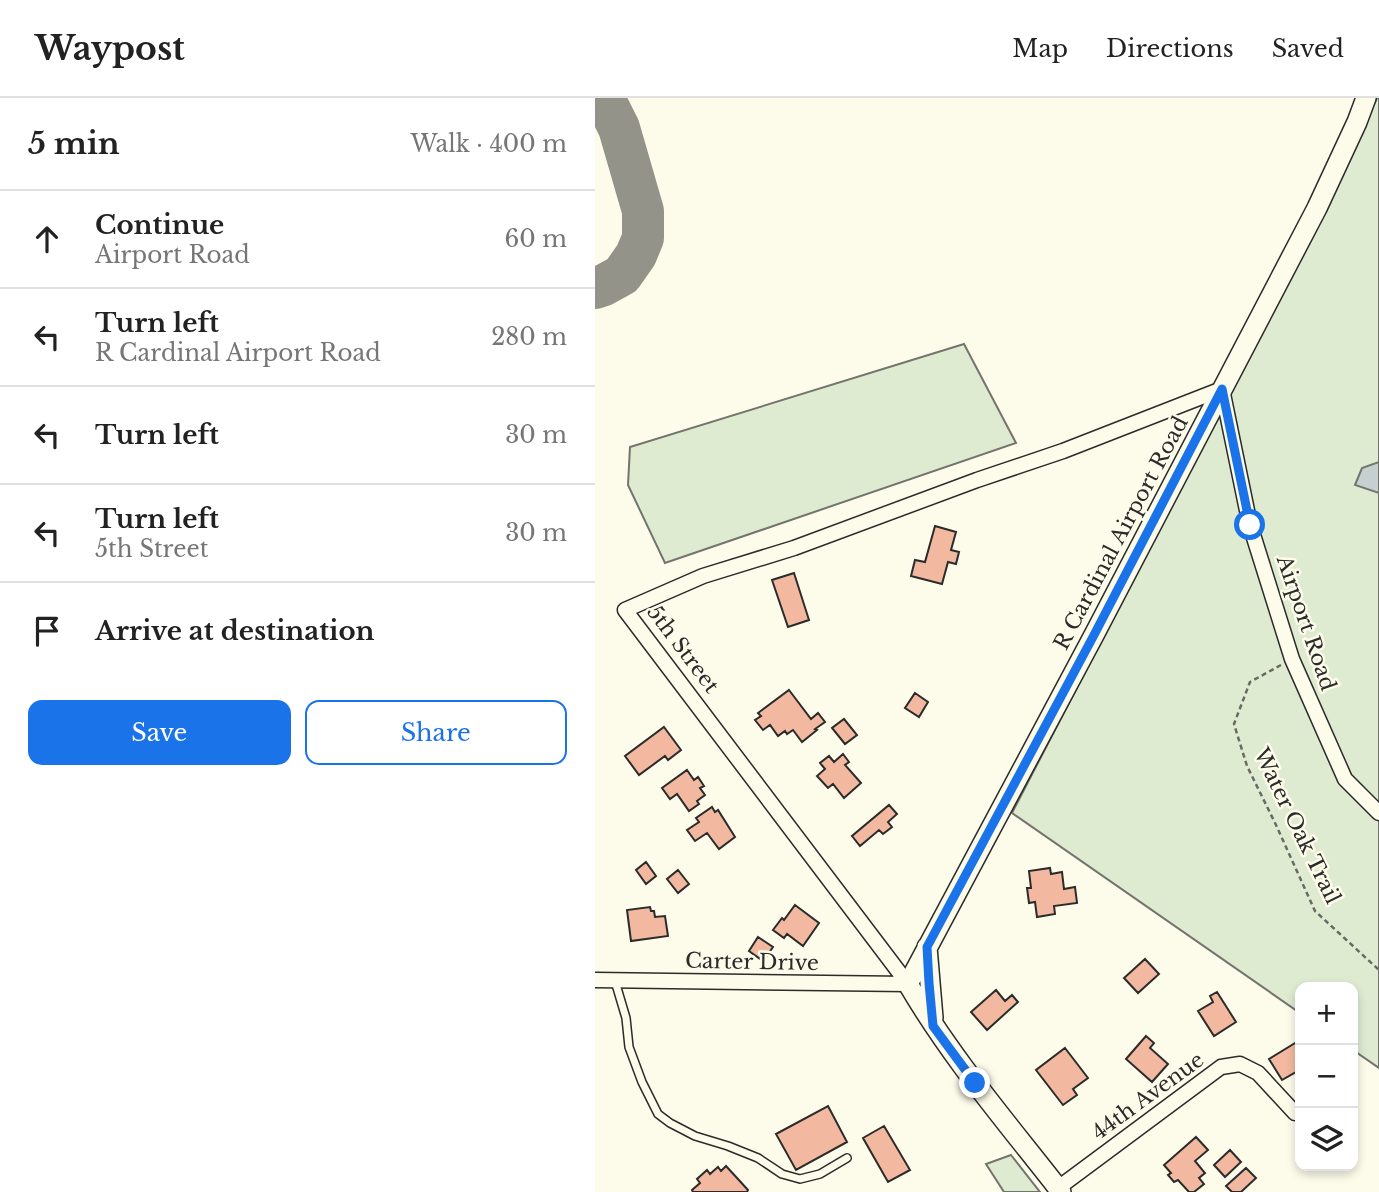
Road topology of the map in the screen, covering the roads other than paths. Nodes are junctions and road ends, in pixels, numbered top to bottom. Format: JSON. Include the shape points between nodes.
{"nodes":[{"id":1,"x":1366,"y":98,"type":"edge"},
{"id":2,"x":1222,"y":389,"type":"junction"},
{"id":3,"x":1379,"y":813,"type":"edge"},
{"id":4,"x":927,"y":947,"type":"junction"},
{"id":5,"x":595,"y":980,"type":"edge"},
{"id":6,"x":615,"y":981,"type":"junction"},
{"id":7,"x":908,"y":984,"type":"junction"},
{"id":8,"x":933,"y":1026,"type":"junction"},
{"id":9,"x":1295,"y":1113,"type":"dead end"},
{"id":10,"x":847,"y":1158,"type":"dead end"},
{"id":11,"x":1059,"y":1190,"type":"edge"}],
"edges":[{"from":1,"to":2,"type":"main road","name":"R Cardinal Airport Road","via":[[1317,208]]},
{"from":2,"to":3,"type":"street","name":"Airport Road","via":[[1250,525],[1292,659],[1345,779]]},
{"from":2,"to":4,"type":"main road","name":"R Cardinal Airport Road"},
{"from":2,"to":7,"type":"street","name":"5th Street","via":[[794,548],[703,576],[625,610]]},
{"from":4,"to":7,"type":"main road","name":"R Cardinal Airport Road"},
{"from":4,"to":8,"type":"main road"},
{"from":5,"to":6,"type":"street","name":"Carter Drive"},
{"from":6,"to":7,"type":"street","name":"Carter Drive"},
{"from":6,"to":10,"type":"lane","via":[[629,1047],[658,1114],[695,1136],[758,1158],[800,1180]]},
{"from":7,"to":8,"type":"main road","name":"5th Street"},
{"from":8,"to":11,"type":"main road","name":"5th Street"},
{"from":9,"to":11,"type":"street","name":"44th Avenue","via":[[1258,1073],[1240,1064],[1221,1068]]}]}
